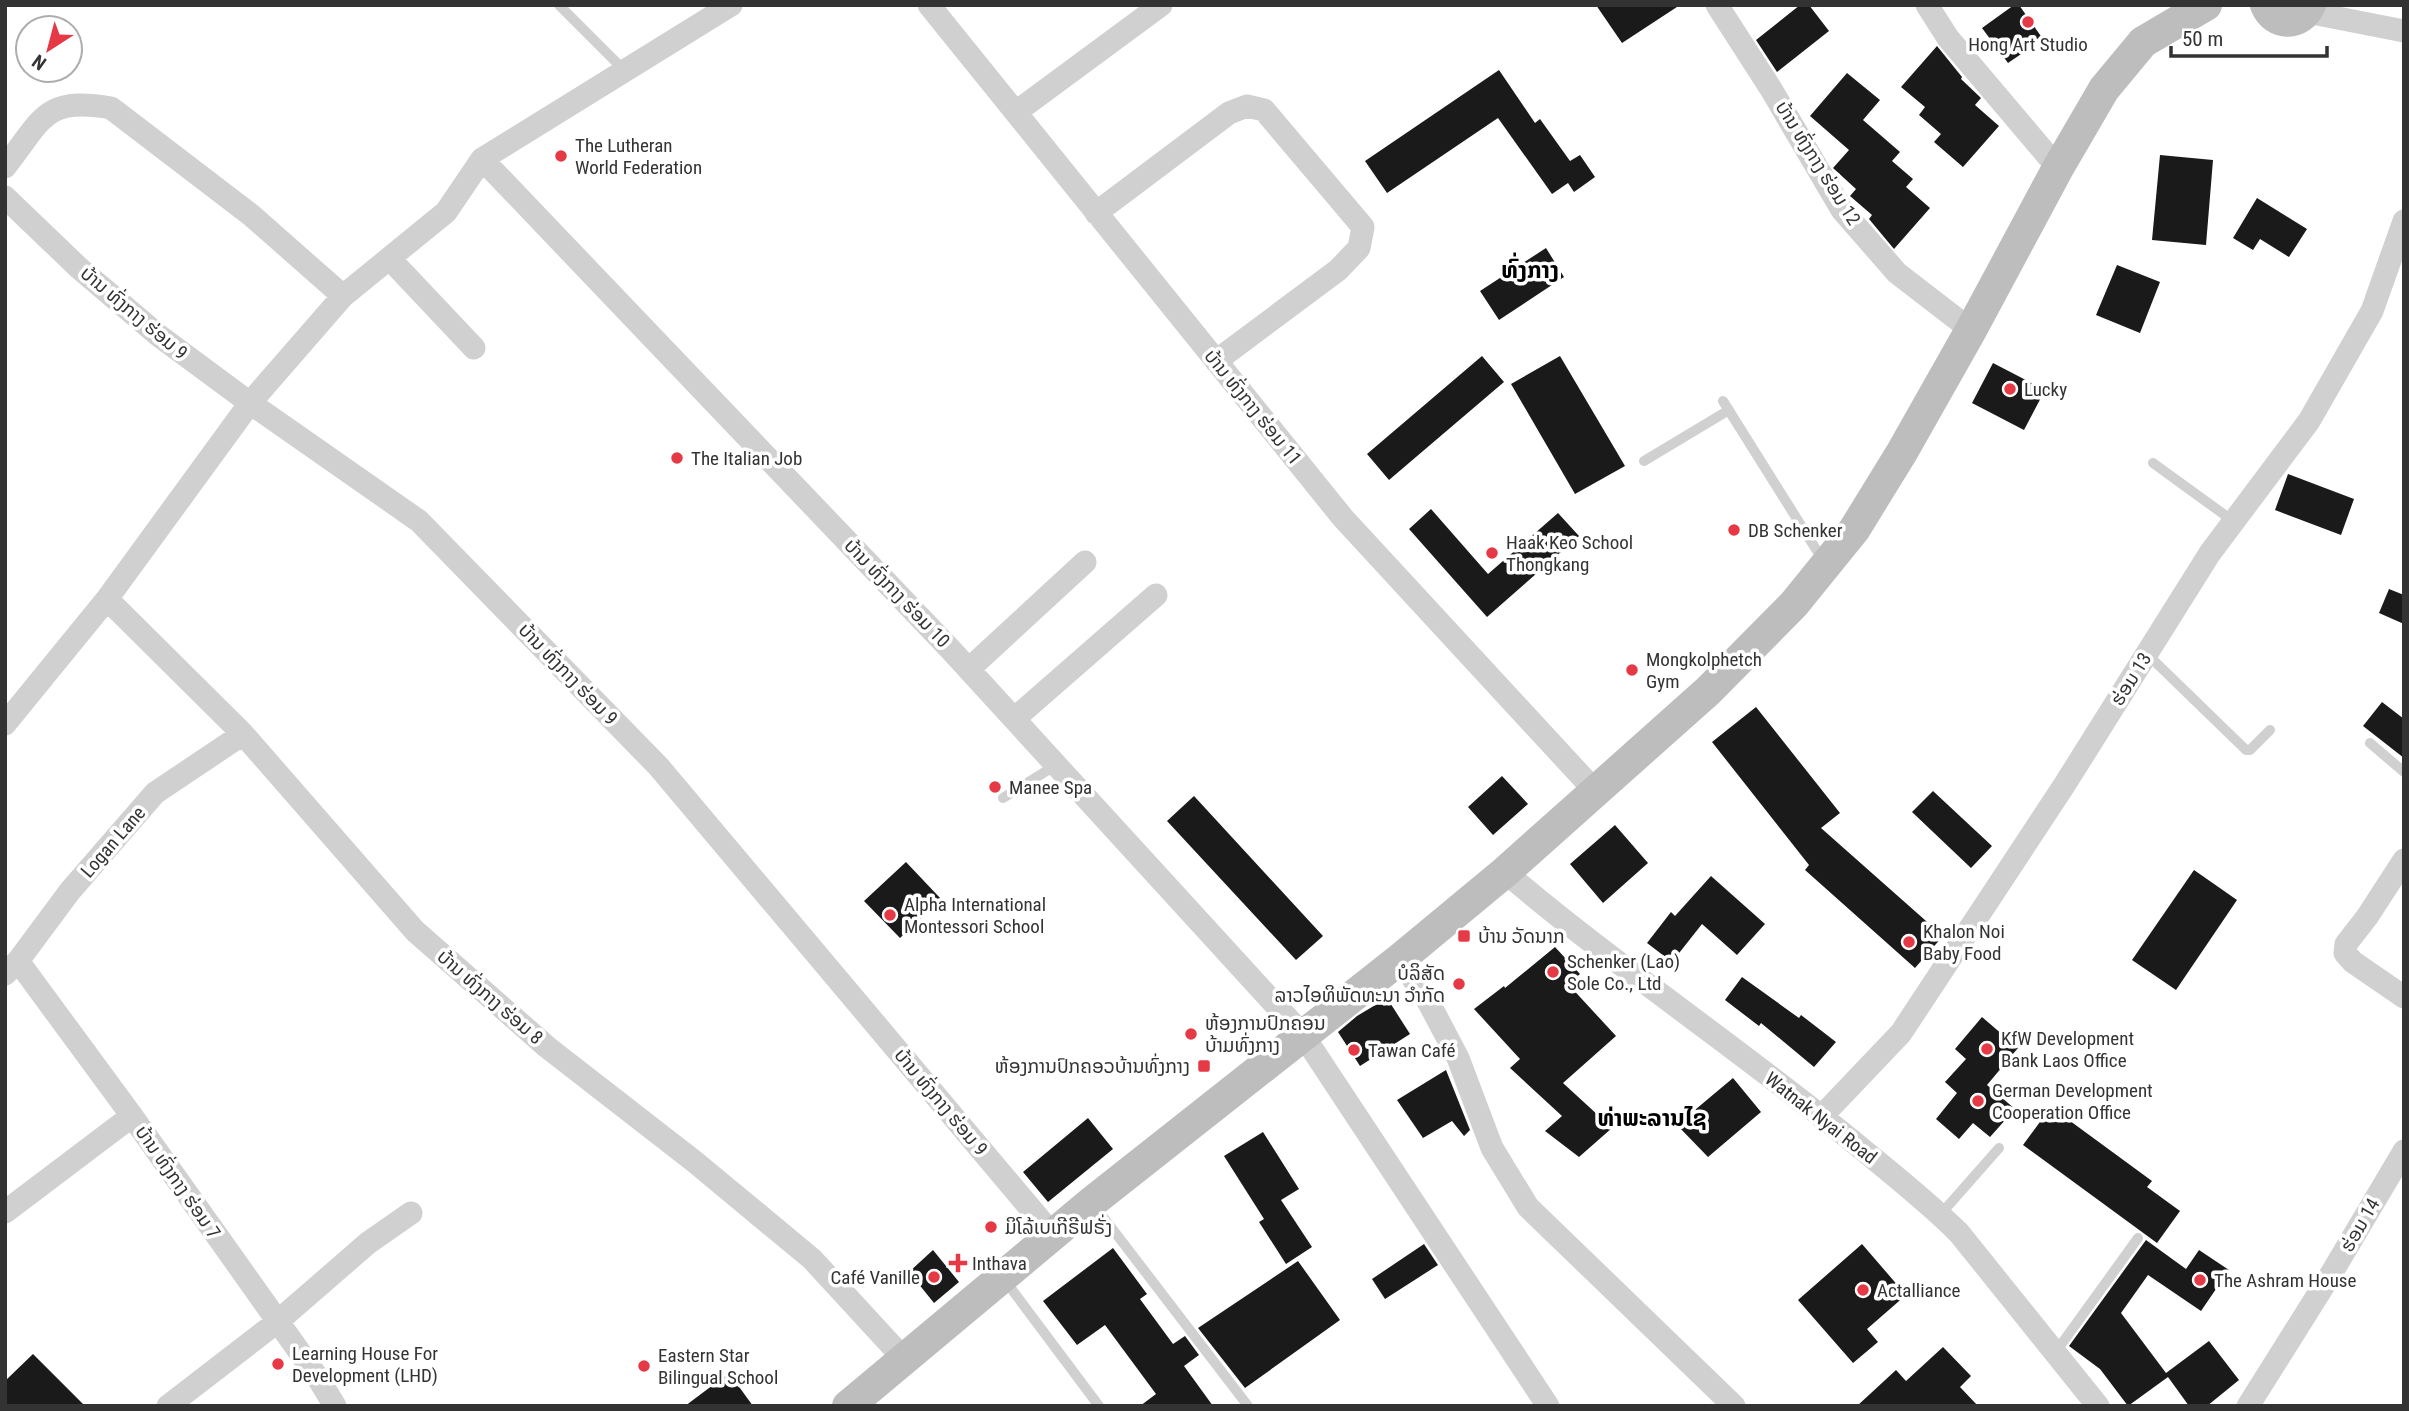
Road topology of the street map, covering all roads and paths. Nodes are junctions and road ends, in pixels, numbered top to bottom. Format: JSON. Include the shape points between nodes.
{"nodes":[{"id":1,"x":559,"y":5,"type":"edge"},
{"id":2,"x":731,"y":5,"type":"edge"},
{"id":3,"x":929,"y":5,"type":"edge"},
{"id":4,"x":1161,"y":5,"type":"edge"},
{"id":5,"x":1717,"y":5,"type":"edge"},
{"id":6,"x":1927,"y":5,"type":"edge"},
{"id":7,"x":2206,"y":5,"type":"edge"},
{"id":8,"x":2266,"y":5,"type":"edge"},
{"id":9,"x":2309,"y":8,"type":"edge"},
{"id":10,"x":2404,"y":31,"type":"edge"},
{"id":11,"x":625,"y":71,"type":"junction"},
{"id":12,"x":1016,"y":113,"type":"junction"},
{"id":13,"x":482,"y":159,"type":"junction"},
{"id":14,"x":5,"y":167,"type":"edge"},
{"id":15,"x":2058,"y":168,"type":"junction"},
{"id":16,"x":5,"y":197,"type":"edge"},
{"id":17,"x":1096,"y":213,"type":"junction"},
{"id":18,"x":2404,"y":220,"type":"edge"},
{"id":19,"x":390,"y":259,"type":"junction"},
{"id":20,"x":342,"y":296,"type":"junction"},
{"id":21,"x":1971,"y":330,"type":"junction"},
{"id":22,"x":474,"y":348,"type":"dead end"},
{"id":23,"x":1216,"y":361,"type":"junction"},
{"id":24,"x":250,"y":403,"type":"junction"},
{"id":25,"x":1644,"y":461,"type":"dead end"},
{"id":26,"x":2153,"y":463,"type":"dead end"},
{"id":27,"x":2233,"y":522,"type":"junction"},
{"id":28,"x":1085,"y":562,"type":"dead end"},
{"id":29,"x":1825,"y":565,"type":"junction"},
{"id":30,"x":1156,"y":595,"type":"dead end"},
{"id":31,"x":107,"y":599,"type":"junction"},
{"id":32,"x":2147,"y":654,"type":"junction"},
{"id":33,"x":969,"y":670,"type":"junction"},
{"id":34,"x":1014,"y":719,"type":"junction"},
{"id":35,"x":5,"y":724,"type":"edge"},
{"id":36,"x":2270,"y":730,"type":"dead end"},
{"id":37,"x":243,"y":734,"type":"junction"},
{"id":38,"x":2370,"y":743,"type":"dead end"},
{"id":39,"x":1056,"y":765,"type":"junction"},
{"id":40,"x":2404,"y":772,"type":"edge"},
{"id":41,"x":1596,"y":792,"type":"junction"},
{"id":42,"x":1003,"y":797,"type":"dead end"},
{"id":43,"x":2404,"y":860,"type":"edge"},
{"id":44,"x":1505,"y":872,"type":"junction"},
{"id":45,"x":1400,"y":959,"type":"junction"},
{"id":46,"x":11,"y":968,"type":"edge"},
{"id":47,"x":2404,"y":997,"type":"edge"},
{"id":48,"x":1303,"y":1035,"type":"junction"},
{"id":49,"x":132,"y":1116,"type":"junction"},
{"id":50,"x":1822,"y":1116,"type":"junction"},
{"id":51,"x":1999,"y":1148,"type":"dead end"},
{"id":52,"x":2402,"y":1158,"type":"edge"},
{"id":53,"x":1092,"y":1202,"type":"junction"},
{"id":54,"x":5,"y":1212,"type":"edge"},
{"id":55,"x":411,"y":1213,"type":"dead end"},
{"id":56,"x":1940,"y":1215,"type":"junction"},
{"id":57,"x":1052,"y":1234,"type":"junction"},
{"id":58,"x":2138,"y":1238,"type":"dead end"},
{"id":59,"x":1002,"y":1277,"type":"junction"},
{"id":60,"x":277,"y":1322,"type":"junction"},
{"id":61,"x":2055,"y":1353,"type":"junction"},
{"id":62,"x":905,"y":1360,"type":"junction"},
{"id":63,"x":167,"y":1406,"type":"edge"},
{"id":64,"x":335,"y":1406,"type":"edge"},
{"id":65,"x":848,"y":1406,"type":"edge"},
{"id":66,"x":1099,"y":1406,"type":"edge"},
{"id":67,"x":1248,"y":1406,"type":"edge"},
{"id":68,"x":1548,"y":1406,"type":"edge"},
{"id":69,"x":1734,"y":1406,"type":"edge"},
{"id":70,"x":2098,"y":1406,"type":"edge"},
{"id":71,"x":2248,"y":1406,"type":"edge"}],
"edges":[{"from":1,"to":11,"type":"lane"},
{"from":2,"to":11,"type":"street"},
{"from":3,"to":12,"type":"street","name":"ບ້ານ ທົ່ງກາງ ຮ່ອມ 11"},
{"from":4,"to":12,"type":"street"},
{"from":5,"to":21,"type":"street","name":"ບ້ານ ທົ່ງກາງ ຮ່ອມ 12","via":[[1842,210],[1897,273]]},
{"from":6,"to":15,"type":"street","via":[[1948,38]]},
{"from":7,"to":15,"type":"street","via":[[2143,42],[2104,89]]},
{"from":8,"to":9,"type":"street","via":[[2283,21],[2300,18]]},
{"from":9,"to":10,"type":"street"},
{"from":11,"to":13,"type":"street"},
{"from":12,"to":17,"type":"street","name":"ບ້ານ ທົ່ງກາງ ຮ່ອມ 11"},
{"from":13,"to":19,"type":"street","via":[[446,212]]},
{"from":13,"to":33,"type":"street","name":"ບ້ານ ທົ່ງກາງ ຮ່ອມ 10"},
{"from":14,"to":20,"type":"street","via":[[46,114],[58,107],[86,103],[111,108],[251,215]]},
{"from":15,"to":21,"type":"street"},
{"from":16,"to":24,"type":"street","name":"ບ້ານ ທົ່ງກາງ ຮ່ອມ 9","via":[[158,335]]},
{"from":17,"to":23,"type":"street","name":"ບ້ານ ທົ່ງກາງ ຮ່ອມ 11"},
{"from":17,"to":23,"type":"street","via":[[1229,113],[1247,106],[1264,110],[1363,227],[1359,248],[1338,270]]},
{"from":18,"to":27,"type":"street","name":"ຮ່ອມ 13","via":[[2372,311],[2309,421]]},
{"from":19,"to":20,"type":"street"},
{"from":19,"to":22,"type":"street"},
{"from":20,"to":24,"type":"street"},
{"from":21,"to":29,"type":"street","via":[[1861,519]]},
{"from":23,"to":41,"type":"street","name":"ບ້ານ ທົ່ງກາງ ຮ່ອມ 11","via":[[1343,518]]},
{"from":24,"to":31,"type":"street"},
{"from":24,"to":57,"type":"street","name":"ບ້ານ ທົ່ງກາງ ຮ່ອມ 9","via":[[419,521],[639,747]]},
{"from":25,"to":29,"type":"lane","via":[[1726,405]]},
{"from":26,"to":27,"type":"lane"},
{"from":27,"to":32,"type":"street","name":"ຮ່ອມ 13"},
{"from":28,"to":33,"type":"street"},
{"from":29,"to":41,"type":"street","via":[[1794,604],[1707,691]]},
{"from":30,"to":34,"type":"street"},
{"from":31,"to":35,"type":"street"},
{"from":31,"to":37,"type":"street","name":"ບ້ານ ທົ່ງກາງ ຮ່ອມ 8"},
{"from":32,"to":36,"type":"lane","via":[[2246,750]]},
{"from":32,"to":50,"type":"street","name":"ຮ່ອມ 13","via":[[1901,1033]]},
{"from":33,"to":34,"type":"street","name":"ບ້ານ ທົ່ງກາງ ຮ່ອມ 10"},
{"from":34,"to":39,"type":"street","name":"ບ້ານ ທົ່ງກາງ ຮ່ອມ 10"},
{"from":37,"to":46,"type":"street","name":"Logan Lane","via":[[155,793]]},
{"from":37,"to":62,"type":"street","name":"ບ້ານ ທົ່ງກາງ ຮ່ອມ 8","via":[[415,931],[547,1047],[812,1259]]},
{"from":38,"to":40,"type":"lane"},
{"from":39,"to":42,"type":"lane"},
{"from":39,"to":48,"type":"street","name":"ບ້ານ ທົ່ງກາງ ຮ່ອມ 10"},
{"from":41,"to":44,"type":"street"},
{"from":43,"to":47,"type":"street","via":[[2346,944],[2345,953]]},
{"from":44,"to":45,"type":"street"},
{"from":44,"to":50,"type":"street","name":"Watnak Nyai Road"},
{"from":45,"to":48,"type":"street"},
{"from":45,"to":69,"type":"street","via":[[1458,1058],[1492,1148],[1528,1207]]},
{"from":46,"to":49,"type":"street","name":"ບ້ານ ທົ່ງກາງ ຮ່ອມ 7"},
{"from":48,"to":53,"type":"street"},
{"from":48,"to":68,"type":"street","name":"ບ້ານ ທົ່ງກາງ ຮ່ອມ 10"},
{"from":49,"to":54,"type":"street"},
{"from":49,"to":60,"type":"street","name":"ບ້ານ ທົ່ງກາງ ຮ່ອມ 7"},
{"from":50,"to":56,"type":"street","name":"Watnak Nyai Road"},
{"from":51,"to":56,"type":"lane"},
{"from":52,"to":71,"type":"street","name":"ຮ່ອມ 14"},
{"from":53,"to":57,"type":"street"},
{"from":53,"to":67,"type":"lane"},
{"from":55,"to":60,"type":"street","via":[[368,1243]]},
{"from":56,"to":61,"type":"street","name":"Watnak Nyai Road"},
{"from":57,"to":59,"type":"street"},
{"from":58,"to":61,"type":"lane"},
{"from":59,"to":62,"type":"street"},
{"from":59,"to":66,"type":"lane"},
{"from":60,"to":63,"type":"street"},
{"from":60,"to":64,"type":"street","name":"ບ້ານ ທົ່ງກາງ ຮ່ອມ 7","via":[[311,1383]]},
{"from":61,"to":70,"type":"street","name":"Watnak Nyai Road"},
{"from":62,"to":65,"type":"street"}]}
